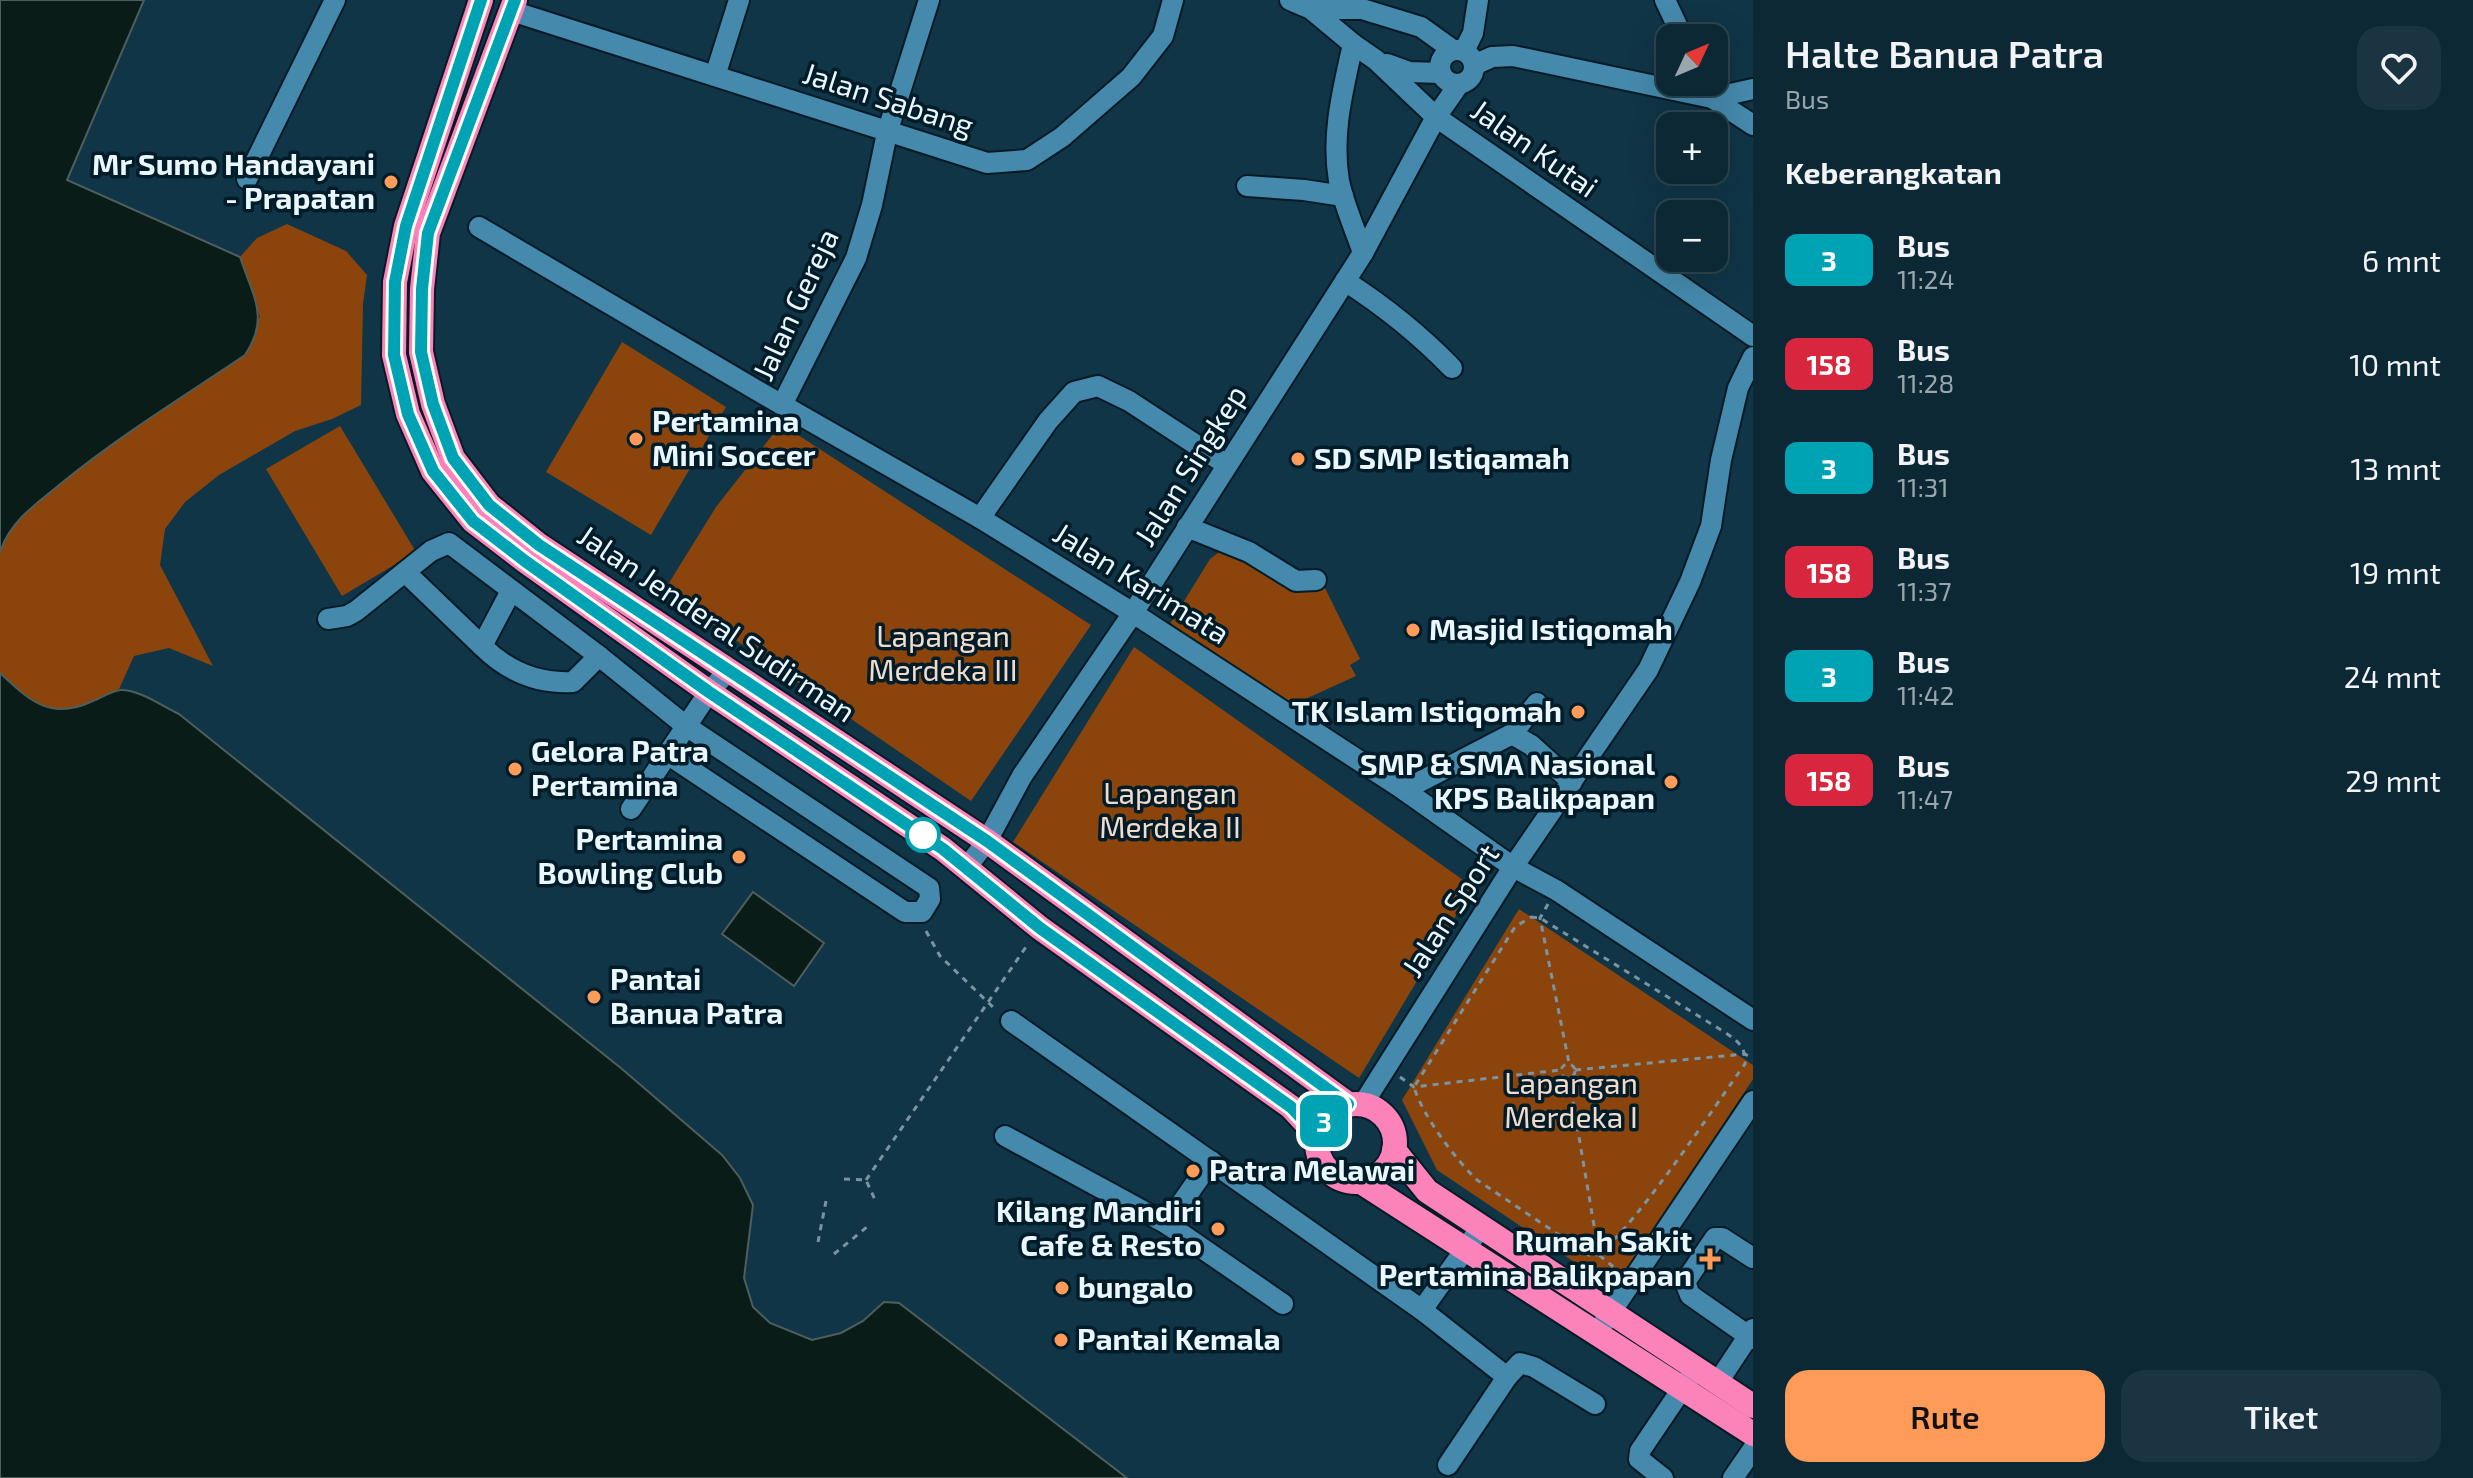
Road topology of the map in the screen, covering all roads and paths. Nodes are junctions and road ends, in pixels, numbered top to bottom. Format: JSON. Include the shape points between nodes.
{"nodes":[{"id":1,"x":335,"y":0,"type":"edge"},
{"id":2,"x":481,"y":0,"type":"edge"},
{"id":3,"x":739,"y":0,"type":"edge"},
{"id":4,"x":929,"y":0,"type":"edge"},
{"id":5,"x":1173,"y":0,"type":"edge"},
{"id":6,"x":1290,"y":0,"type":"edge"},
{"id":7,"x":1478,"y":0,"type":"edge"},
{"id":8,"x":1665,"y":0,"type":"edge"},
{"id":9,"x":518,"y":7,"type":"edge"},
{"id":10,"x":1311,"y":9,"type":"junction"},
{"id":11,"x":1676,"y":24,"type":"edge"},
{"id":12,"x":1353,"y":44,"type":"junction"},
{"id":13,"x":1471,"y":51,"type":"junction"},
{"id":14,"x":1376,"y":60,"type":"junction"},
{"id":15,"x":715,"y":76,"type":"junction"},
{"id":16,"x":1450,"y":78,"type":"junction"},
{"id":17,"x":1656,"y":81,"type":"edge"},
{"id":18,"x":1753,"y":89,"type":"edge"},
{"id":19,"x":1728,"y":90,"type":"edge"},
{"id":20,"x":1716,"y":96,"type":"edge"},
{"id":21,"x":1436,"y":117,"type":"junction"},
{"id":22,"x":1753,"y":125,"type":"edge"},
{"id":23,"x":887,"y":133,"type":"junction"},
{"id":24,"x":247,"y":179,"type":"dead end"},
{"id":25,"x":1247,"y":186,"type":"dead end"},
{"id":26,"x":1343,"y":196,"type":"junction"},
{"id":27,"x":479,"y":227,"type":"dead end"},
{"id":28,"x":1363,"y":253,"type":"junction"},
{"id":29,"x":1345,"y":281,"type":"junction"},
{"id":30,"x":1753,"y":336,"type":"edge"},
{"id":31,"x":1753,"y":357,"type":"edge"},
{"id":32,"x":1452,"y":368,"type":"dead end"},
{"id":33,"x":782,"y":405,"type":"junction"},
{"id":34,"x":1227,"y":465,"type":"junction"},
{"id":35,"x":980,"y":518,"type":"junction"},
{"id":36,"x":1187,"y":527,"type":"junction"},
{"id":37,"x":405,"y":572,"type":"junction"},
{"id":38,"x":1316,"y":580,"type":"dead end"},
{"id":39,"x":511,"y":591,"type":"junction"},
{"id":40,"x":1133,"y":613,"type":"junction"},
{"id":41,"x":328,"y":619,"type":"dead end"},
{"id":42,"x":482,"y":646,"type":"junction"},
{"id":43,"x":599,"y":656,"type":"junction"},
{"id":44,"x":728,"y":671,"type":"junction"},
{"id":45,"x":709,"y":692,"type":"junction"},
{"id":46,"x":1537,"y":703,"type":"dead end"},
{"id":47,"x":686,"y":726,"type":"junction"},
{"id":48,"x":1512,"y":734,"type":"junction"},
{"id":49,"x":667,"y":754,"type":"junction"},
{"id":50,"x":1572,"y":782,"type":"junction"},
{"id":51,"x":1404,"y":790,"type":"junction"},
{"id":52,"x":631,"y":809,"type":"dead end"},
{"id":53,"x":987,"y":841,"type":"junction"},
{"id":54,"x":967,"y":867,"type":"junction"},
{"id":55,"x":1513,"y":867,"type":"junction"},
{"id":56,"x":1556,"y":890,"type":"junction"},
{"id":57,"x":916,"y":914,"type":"junction"},
{"id":58,"x":1540,"y":918,"type":"junction"},
{"id":59,"x":1040,"y":928,"type":"junction"},
{"id":60,"x":987,"y":1003,"type":"junction"},
{"id":61,"x":1753,"y":1020,"type":"edge"},
{"id":62,"x":1011,"y":1021,"type":"joint"},
{"id":63,"x":1745,"y":1054,"type":"junction"},
{"id":64,"x":1753,"y":1059,"type":"edge"},
{"id":65,"x":1569,"y":1063,"type":"junction"},
{"id":66,"x":1386,"y":1068,"type":"junction"},
{"id":67,"x":1560,"y":1070,"type":"junction"},
{"id":68,"x":1575,"y":1070,"type":"junction"},
{"id":69,"x":1569,"y":1078,"type":"junction"},
{"id":70,"x":1414,"y":1087,"type":"junction"},
{"id":71,"x":1355,"y":1104,"type":"junction"},
{"id":72,"x":1750,"y":1113,"type":"edge"},
{"id":73,"x":1317,"y":1135,"type":"junction"},
{"id":74,"x":1005,"y":1136,"type":"dead end"},
{"id":75,"x":1394,"y":1150,"type":"junction"},
{"id":76,"x":1211,"y":1161,"type":"junction"},
{"id":77,"x":844,"y":1179,"type":"dead end"},
{"id":78,"x":866,"y":1180,"type":"junction"},
{"id":79,"x":1361,"y":1182,"type":"junction"},
{"id":80,"x":826,"y":1201,"type":"dead end"},
{"id":81,"x":876,"y":1202,"type":"dead end"},
{"id":82,"x":1167,"y":1224,"type":"junction"},
{"id":83,"x":867,"y":1227,"type":"dead end"},
{"id":84,"x":1481,"y":1227,"type":"junction"},
{"id":85,"x":818,"y":1242,"type":"dead end"},
{"id":86,"x":1465,"y":1250,"type":"junction"},
{"id":87,"x":834,"y":1254,"type":"dead end"},
{"id":88,"x":1599,"y":1255,"type":"junction"},
{"id":89,"x":1753,"y":1258,"type":"edge"},
{"id":90,"x":1631,"y":1282,"type":"junction"},
{"id":91,"x":1283,"y":1304,"type":"dead end"},
{"id":92,"x":1422,"y":1310,"type":"junction"},
{"id":93,"x":1610,"y":1313,"type":"junction"},
{"id":94,"x":1597,"y":1334,"type":"junction"},
{"id":95,"x":1751,"y":1335,"type":"edge"},
{"id":96,"x":1507,"y":1377,"type":"junction"},
{"id":97,"x":1689,"y":1379,"type":"junction"},
{"id":98,"x":1718,"y":1382,"type":"junction"},
{"id":99,"x":1595,"y":1404,"type":"dead end"},
{"id":100,"x":1753,"y":1406,"type":"edge"},
{"id":101,"x":1753,"y":1434,"type":"edge"},
{"id":102,"x":1753,"y":1449,"type":"edge"},
{"id":103,"x":1448,"y":1465,"type":"dead end"},
{"id":104,"x":1663,"y":1478,"type":"edge"},
{"id":105,"x":1733,"y":1478,"type":"edge"}],
"edges":[{"from":1,"to":24,"type":"street"},
{"from":2,"to":45,"type":"highway","name":"Jalan Jenderal Sudirman","via":[[406,226],[395,282],[394,355],[408,414],[433,471],[473,521]]},
{"from":3,"to":15,"type":"street"},
{"from":4,"to":23,"type":"street","name":"Jalan Gereja"},
{"from":5,"to":23,"type":"street","name":"Jalan Sabang","via":[[1163,36],[1131,77],[1027,160],[987,163]]},
{"from":6,"to":10,"type":"street","name":"Jalan Kutai"},
{"from":7,"to":13,"type":"street"},
{"from":8,"to":11,"type":"street"},
{"from":9,"to":15,"type":"street","name":"Jalan Sabang"},
{"from":9,"to":44,"type":"highway","name":"Jalan Jenderal Sudirman","via":[[428,233],[421,352],[433,404],[453,458],[489,505],[539,545]]},
{"from":10,"to":12,"type":"street","name":"Jalan Kutai"},
{"from":10,"to":13,"type":"street","via":[[1362,9],[1421,27]]},
{"from":12,"to":14,"type":"street","name":"Jalan Kutai"},
{"from":12,"to":26,"type":"street","via":[[1338,113],[1336,150]]},
{"from":13,"to":16,"type":"street","via":[[1469,80]]},
{"from":13,"to":16,"type":"street","via":[[1441,62]]},
{"from":13,"to":17,"type":"street"},
{"from":14,"to":16,"type":"street"},
{"from":14,"to":21,"type":"street","name":"Jalan Kutai"},
{"from":15,"to":23,"type":"street","name":"Jalan Sabang"},
{"from":16,"to":21,"type":"street","name":"Jalan Singkep"},
{"from":18,"to":19,"type":"street"},
{"from":20,"to":22,"type":"street"},
{"from":21,"to":28,"type":"street","name":"Jalan Singkep"},
{"from":21,"to":30,"type":"street","name":"Jalan Kutai"},
{"from":23,"to":33,"type":"street","name":"Jalan Gereja","via":[[856,258]]},
{"from":25,"to":26,"type":"street"},
{"from":26,"to":28,"type":"street"},
{"from":27,"to":33,"type":"street","name":"Jalan Karimata"},
{"from":28,"to":29,"type":"street","name":"Jalan Singkep"},
{"from":29,"to":32,"type":"street","via":[[1386,307]]},
{"from":29,"to":34,"type":"street","name":"Jalan Singkep"},
{"from":31,"to":50,"type":"street","name":"Jalan Sport","via":[[1738,388],[1711,526],[1690,582],[1648,670]]},
{"from":33,"to":35,"type":"street","name":"Jalan Karimata"},
{"from":34,"to":35,"type":"street","via":[[1098,386],[1074,392],[1048,421]]},
{"from":34,"to":36,"type":"street","name":"Jalan Singkep"},
{"from":35,"to":40,"type":"street","name":"Jalan Karimata"},
{"from":36,"to":38,"type":"street","via":[[1238,547],[1296,581]]},
{"from":36,"to":40,"type":"street","name":"Jalan Singkep"},
{"from":37,"to":39,"type":"street","via":[[445,542]]},
{"from":37,"to":41,"type":"street","via":[[356,611]]},
{"from":37,"to":42,"type":"street"},
{"from":39,"to":42,"type":"street"},
{"from":39,"to":43,"type":"street"},
{"from":40,"to":51,"type":"street","name":"Jalan Karimata"},
{"from":40,"to":53,"type":"street","name":"Jalan Singkep","via":[[1022,776]]},
{"from":42,"to":43,"type":"street","via":[[515,671],[554,683],[573,682]]},
{"from":43,"to":47,"type":"street"},
{"from":44,"to":45,"type":"street"},
{"from":44,"to":53,"type":"highway","name":"Jalan Jenderal Sudirman"},
{"from":45,"to":47,"type":"street"},
{"from":45,"to":54,"type":"highway","name":"Jalan Jenderal Sudirman"},
{"from":46,"to":48,"type":"street"},
{"from":47,"to":49,"type":"street"},
{"from":47,"to":57,"type":"street","via":[[929,888],[930,899]]},
{"from":48,"to":50,"type":"street"},
{"from":48,"to":51,"type":"street"},
{"from":49,"to":52,"type":"street"},
{"from":49,"to":57,"type":"street","via":[[905,912]]},
{"from":50,"to":55,"type":"street","name":"Jalan Sport"},
{"from":51,"to":55,"type":"street","name":"Jalan Karimata"},
{"from":53,"to":54,"type":"street","name":"Jalan Singkep"},
{"from":53,"to":71,"type":"highway","name":"Jalan Jenderal Sudirman"},
{"from":54,"to":59,"type":"highway","name":"Jalan Jenderal Sudirman"},
{"from":55,"to":56,"type":"street","name":"Jalan Karimata"},
{"from":55,"to":66,"type":"street","name":"Jalan Sport"},
{"from":56,"to":58,"type":"path"},
{"from":56,"to":61,"type":"street","name":"Jalan Karimata"},
{"from":57,"to":60,"type":"path","via":[[940,956]]},
{"from":58,"to":63,"type":"path","via":[[1726,1033]]},
{"from":58,"to":65,"type":"path"},
{"from":58,"to":70,"type":"path","via":[[1515,927]]},
{"from":59,"to":60,"type":"path"},
{"from":59,"to":73,"type":"highway","name":"Jalan Jenderal Sudirman","via":[[1291,1107]]},
{"from":60,"to":62,"type":"path"},
{"from":60,"to":78,"type":"path"},
{"from":62,"to":76,"type":"street"},
{"from":63,"to":64,"type":"path"},
{"from":63,"to":68,"type":"path"},
{"from":63,"to":88,"type":"path","via":[[1745,1064]]},
{"from":65,"to":67,"type":"path"},
{"from":65,"to":68,"type":"path"},
{"from":66,"to":70,"type":"path"},
{"from":66,"to":71,"type":"street","name":"Jalan Sport"},
{"from":67,"to":69,"type":"path"},
{"from":67,"to":70,"type":"path"},
{"from":68,"to":69,"type":"path"},
{"from":69,"to":88,"type":"path"},
{"from":70,"to":88,"type":"path","via":[[1447,1145],[1477,1180],[1585,1254]]},
{"from":71,"to":73,"type":"highway","via":[[1328,1115]]},
{"from":71,"to":75,"type":"highway","name":"Jalan Jenderal Sudirman","via":[[1375,1108],[1391,1126]]},
{"from":72,"to":90,"type":"street"},
{"from":73,"to":79,"type":"highway","name":"Jalan Jenderal Sudirman","via":[[1327,1170]]},
{"from":74,"to":82,"type":"street"},
{"from":75,"to":79,"type":"highway","via":[[1383,1171]]},
{"from":75,"to":84,"type":"highway","name":"Jalan Jenderal Sudirman","via":[[1427,1191]]},
{"from":76,"to":82,"type":"street"},
{"from":76,"to":92,"type":"street"},
{"from":77,"to":78,"type":"path"},
{"from":78,"to":81,"type":"path"},
{"from":79,"to":86,"type":"highway","name":"Jalan Jenderal Sudirman"},
{"from":80,"to":85,"type":"path"},
{"from":82,"to":91,"type":"street"},
{"from":83,"to":87,"type":"path"},
{"from":84,"to":86,"type":"street"},
{"from":84,"to":93,"type":"highway","name":"Jalan Jenderal Sudirman"},
{"from":86,"to":92,"type":"street"},
{"from":86,"to":94,"type":"highway","name":"Jalan Jenderal Sudirman"},
{"from":88,"to":90,"type":"path"},
{"from":89,"to":95,"type":"street","via":[[1715,1238],[1685,1282],[1690,1295]]},
{"from":90,"to":93,"type":"street"},
{"from":92,"to":96,"type":"street"},
{"from":93,"to":94,"type":"street"},
{"from":93,"to":97,"type":"highway","name":"Jalan Jenderal Sudirman"},
{"from":94,"to":97,"type":"highway","name":"Jalan Jenderal Sudirman"},
{"from":95,"to":98,"type":"street"},
{"from":96,"to":99,"type":"street","via":[[1525,1363]]},
{"from":96,"to":103,"type":"street"},
{"from":97,"to":98,"type":"highway","name":"Jalan Jenderal Sudirman"},
{"from":97,"to":101,"type":"highway","name":"Jalan Jenderal Sudirman"},
{"from":97,"to":104,"type":"street","via":[[1640,1451],[1643,1465]]},
{"from":98,"to":100,"type":"highway","name":"Jalan Jenderal Sudirman"},
{"from":102,"to":105,"type":"street"}]}
